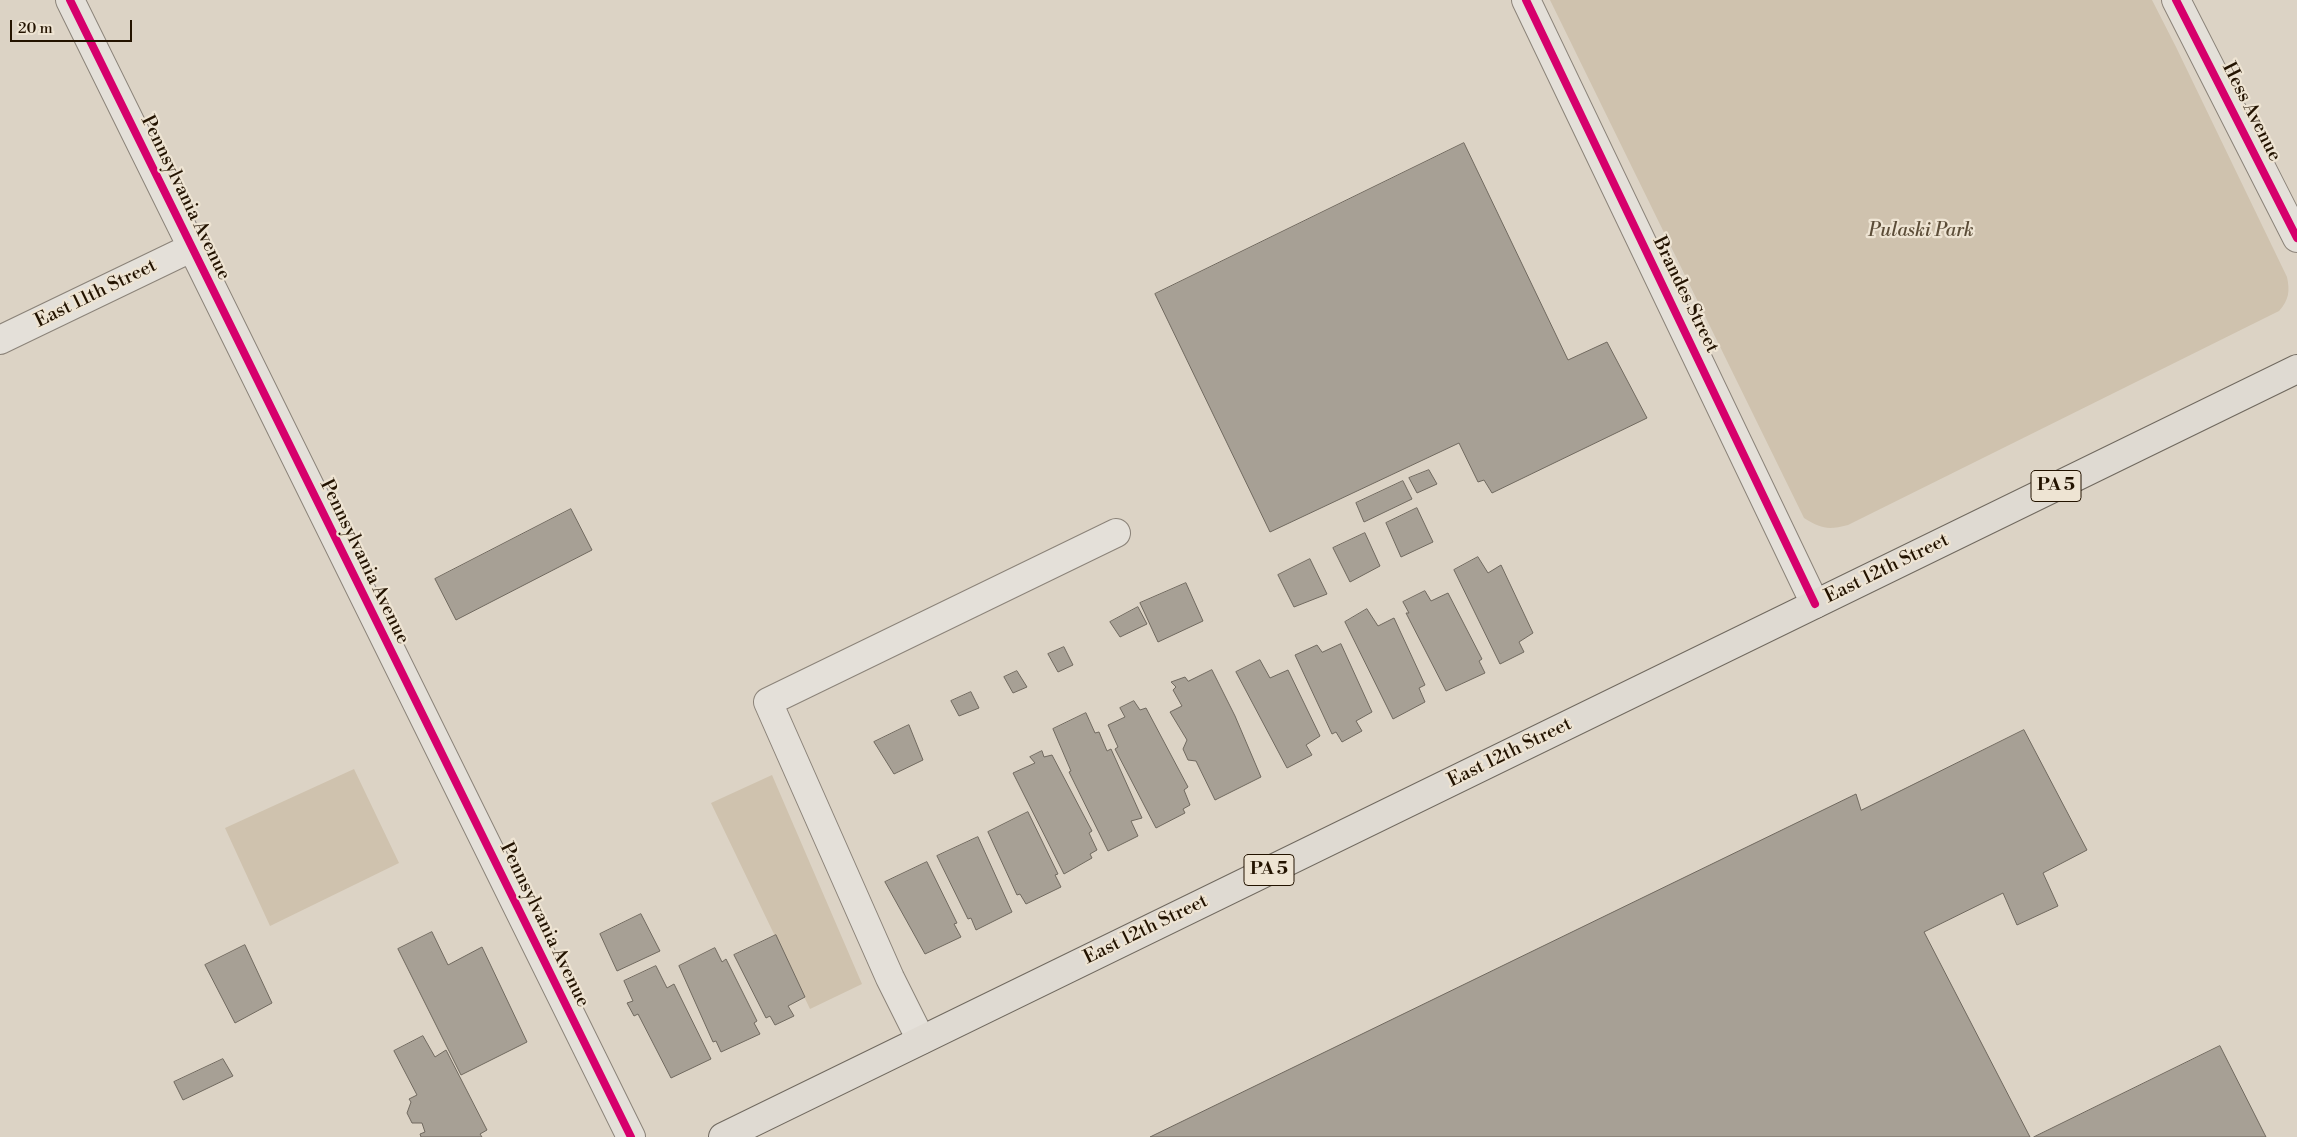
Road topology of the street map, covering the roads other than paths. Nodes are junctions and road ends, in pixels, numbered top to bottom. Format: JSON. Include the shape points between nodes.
{"nodes":[{"id":1,"x":70,"y":0,"type":"edge"},
{"id":2,"x":1526,"y":0,"type":"edge"},
{"id":3,"x":2176,"y":0,"type":"edge"},
{"id":4,"x":2297,"y":238,"type":"edge"},
{"id":5,"x":192,"y":248,"type":"junction"},
{"id":6,"x":0,"y":340,"type":"edge"},
{"id":7,"x":2297,"y":369,"type":"edge"},
{"id":8,"x":1116,"y":534,"type":"dead end"},
{"id":9,"x":1816,"y":604,"type":"junction"},
{"id":10,"x":921,"y":1040,"type":"junction"},
{"id":11,"x":631,"y":1137,"type":"edge"},
{"id":12,"x":722,"y":1137,"type":"edge"}],
"edges":[{"from":1,"to":5,"type":"street","name":"Pennsylvania Avenue"},
{"from":2,"to":9,"type":"street","name":"Brandes Street"},
{"from":3,"to":4,"type":"street","name":"Hess Avenue"},
{"from":5,"to":6,"type":"street","name":"East 11th Street"},
{"from":5,"to":11,"type":"street","name":"Pennsylvania Avenue"},
{"from":7,"to":9,"type":"main road","name":"East 12th Street","number":"PA 5"},
{"from":8,"to":10,"type":"street","via":[[768,702],[890,978]]},
{"from":9,"to":10,"type":"main road","name":"East 12th Street","number":"PA 5"},
{"from":10,"to":12,"type":"main road","name":"East 12th Street","number":"PA 5"}]}
